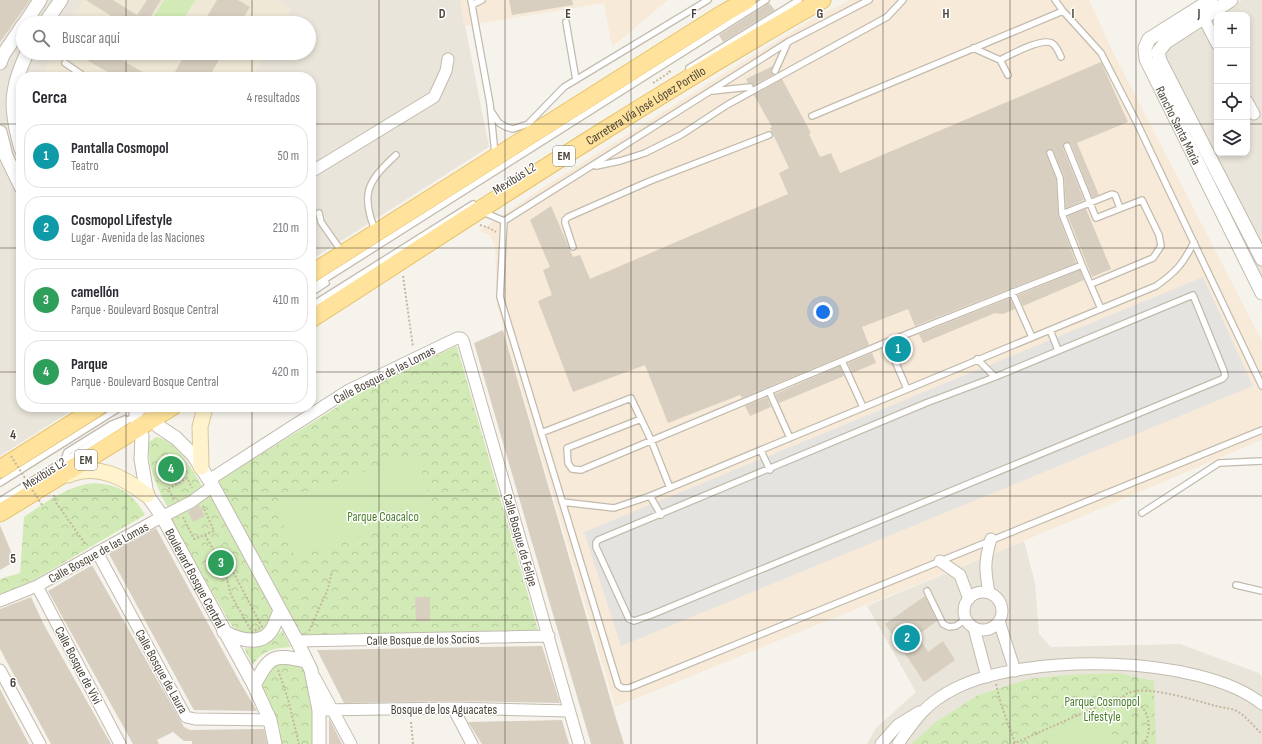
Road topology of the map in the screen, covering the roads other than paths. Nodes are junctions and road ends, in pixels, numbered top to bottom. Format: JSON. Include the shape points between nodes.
{"nodes":[{"id":1,"x":40,"y":0,"type":"edge"},
{"id":2,"x":61,"y":0,"type":"edge"},
{"id":3,"x":482,"y":0,"type":"edge"},
{"id":4,"x":708,"y":0,"type":"edge"},
{"id":5,"x":747,"y":0,"type":"edge"},
{"id":6,"x":766,"y":0,"type":"edge"},
{"id":7,"x":799,"y":0,"type":"edge"},
{"id":8,"x":822,"y":0,"type":"edge"},
{"id":9,"x":868,"y":0,"type":"edge"},
{"id":10,"x":903,"y":0,"type":"edge"},
{"id":11,"x":1055,"y":0,"type":"edge"},
{"id":12,"x":1211,"y":0,"type":"edge"},
{"id":13,"x":1231,"y":0,"type":"edge"},
{"id":14,"x":472,"y":2,"type":"edge"},
{"id":15,"x":1063,"y":11,"type":"junction"},
{"id":16,"x":29,"y":16,"type":"edge"},
{"id":17,"x":50,"y":16,"type":"edge"},
{"id":18,"x":1203,"y":17,"type":"junction"},
{"id":19,"x":566,"y":22,"type":"dead end"},
{"id":20,"x":16,"y":36,"type":"edge"},
{"id":21,"x":1214,"y":38,"type":"edge"},
{"id":22,"x":788,"y":42,"type":"junction"},
{"id":23,"x":973,"y":48,"type":"junction"},
{"id":24,"x":1062,"y":57,"type":"dead end"},
{"id":25,"x":448,"y":59,"type":"dead end"},
{"id":26,"x":24,"y":60,"type":"edge"},
{"id":27,"x":1000,"y":60,"type":"junction"},
{"id":28,"x":0,"y":63,"type":"edge"},
{"id":29,"x":65,"y":63,"type":"dead end"},
{"id":30,"x":775,"y":71,"type":"dead end"},
{"id":31,"x":19,"y":72,"type":"edge"},
{"id":32,"x":78,"y":72,"type":"edge"},
{"id":33,"x":681,"y":74,"type":"dead end"},
{"id":34,"x":1008,"y":75,"type":"dead end"},
{"id":35,"x":576,"y":80,"type":"junction"},
{"id":36,"x":750,"y":87,"type":"dead end"},
{"id":37,"x":710,"y":92,"type":"junction"},
{"id":38,"x":16,"y":97,"type":"edge"},
{"id":39,"x":1250,"y":107,"type":"edge"},
{"id":40,"x":491,"y":111,"type":"junction"},
{"id":41,"x":1254,"y":114,"type":"dead end"},
{"id":42,"x":812,"y":116,"type":"dead end"},
{"id":43,"x":533,"y":118,"type":"junction"},
{"id":44,"x":16,"y":131,"type":"edge"},
{"id":45,"x":0,"y":132,"type":"edge"},
{"id":46,"x":528,"y":135,"type":"junction"},
{"id":47,"x":769,"y":135,"type":"dead end"},
{"id":48,"x":1067,"y":146,"type":"dead end"},
{"id":49,"x":1050,"y":153,"type":"dead end"},
{"id":50,"x":396,"y":155,"type":"dead end"},
{"id":51,"x":496,"y":156,"type":"junction"},
{"id":52,"x":592,"y":166,"type":"junction"},
{"id":53,"x":316,"y":169,"type":"edge"},
{"id":54,"x":16,"y":177,"type":"edge"},
{"id":55,"x":1091,"y":202,"type":"junction"},
{"id":56,"x":479,"y":205,"type":"junction"},
{"id":57,"x":1120,"y":208,"type":"junction"},
{"id":58,"x":319,"y":213,"type":"dead end"},
{"id":59,"x":1062,"y":214,"type":"junction"},
{"id":60,"x":504,"y":221,"type":"junction"},
{"id":61,"x":376,"y":232,"type":"junction"},
{"id":62,"x":1194,"y":242,"type":"junction"},
{"id":63,"x":573,"y":247,"type":"dead end"},
{"id":64,"x":343,"y":254,"type":"junction"},
{"id":65,"x":360,"y":257,"type":"junction"},
{"id":66,"x":1262,"y":258,"type":"edge"},
{"id":67,"x":1082,"y":265,"type":"junction"},
{"id":68,"x":316,"y":268,"type":"edge"},
{"id":69,"x":1258,"y":274,"type":"edge"},
{"id":70,"x":1090,"y":284,"type":"junction"},
{"id":71,"x":316,"y":285,"type":"edge"},
{"id":72,"x":316,"y":289,"type":"edge"},
{"id":73,"x":1261,"y":290,"type":"edge"},
{"id":74,"x":1012,"y":292,"type":"junction"},
{"id":75,"x":316,"y":303,"type":"edge"},
{"id":76,"x":1101,"y":309,"type":"junction"},
{"id":77,"x":316,"y":316,"type":"edge"},
{"id":78,"x":1050,"y":330,"type":"junction"},
{"id":79,"x":1032,"y":337,"type":"junction"},
{"id":80,"x":461,"y":338,"type":"joint"},
{"id":81,"x":887,"y":342,"type":"junction"},
{"id":82,"x":1058,"y":350,"type":"junction"},
{"id":83,"x":977,"y":359,"type":"junction"},
{"id":84,"x":842,"y":361,"type":"junction"},
{"id":85,"x":995,"y":377,"type":"junction"},
{"id":86,"x":1262,"y":386,"type":"edge"},
{"id":87,"x":907,"y":389,"type":"junction"},
{"id":88,"x":770,"y":391,"type":"junction"},
{"id":89,"x":863,"y":407,"type":"junction"},
{"id":90,"x":111,"y":412,"type":"edge"},
{"id":91,"x":204,"y":412,"type":"edge"},
{"id":92,"x":78,"y":413,"type":"edge"},
{"id":93,"x":153,"y":415,"type":"edge"},
{"id":94,"x":136,"y":416,"type":"edge"},
{"id":95,"x":641,"y":418,"type":"junction"},
{"id":96,"x":1262,"y":430,"type":"edge"},
{"id":97,"x":541,"y":433,"type":"junction"},
{"id":98,"x":790,"y":438,"type":"junction"},
{"id":99,"x":651,"y":440,"type":"junction"},
{"id":100,"x":761,"y":451,"type":"junction"},
{"id":101,"x":1262,"y":461,"type":"edge"},
{"id":102,"x":201,"y":467,"type":"junction"},
{"id":103,"x":2,"y":469,"type":"edge"},
{"id":104,"x":770,"y":470,"type":"junction"},
{"id":105,"x":211,"y":483,"type":"junction"},
{"id":106,"x":51,"y":486,"type":"junction"},
{"id":107,"x":670,"y":488,"type":"junction"},
{"id":108,"x":147,"y":495,"type":"junction"},
{"id":109,"x":650,"y":496,"type":"junction"},
{"id":110,"x":0,"y":501,"type":"edge"},
{"id":111,"x":562,"y":502,"type":"junction"},
{"id":112,"x":0,"y":513,"type":"edge"},
{"id":113,"x":1142,"y":513,"type":"dead end"},
{"id":114,"x":661,"y":515,"type":"junction"},
{"id":115,"x":162,"y":516,"type":"junction"},
{"id":116,"x":991,"y":540,"type":"junction"},
{"id":117,"x":96,"y":552,"type":"junction"},
{"id":118,"x":940,"y":561,"type":"junction"},
{"id":119,"x":1236,"y":585,"type":"dead end"},
{"id":120,"x":37,"y":586,"type":"junction"},
{"id":121,"x":927,"y":591,"type":"dead end"},
{"id":122,"x":1262,"y":591,"type":"edge"},
{"id":123,"x":989,"y":593,"type":"junction"},
{"id":124,"x":969,"y":599,"type":"junction"},
{"id":125,"x":0,"y":601,"type":"edge"},
{"id":126,"x":280,"y":611,"type":"junction"},
{"id":127,"x":966,"y":619,"type":"junction"},
{"id":128,"x":999,"y":621,"type":"junction"},
{"id":129,"x":974,"y":628,"type":"junction"},
{"id":130,"x":224,"y":632,"type":"junction"},
{"id":131,"x":549,"y":636,"type":"junction"},
{"id":132,"x":301,"y":641,"type":"junction"},
{"id":133,"x":308,"y":665,"type":"junction"},
{"id":134,"x":0,"y":670,"type":"edge"},
{"id":135,"x":1015,"y":671,"type":"junction"},
{"id":136,"x":991,"y":676,"type":"junction"},
{"id":137,"x":254,"y":685,"type":"junction"},
{"id":138,"x":1262,"y":704,"type":"edge"},
{"id":139,"x":453,"y":708,"type":"junction"},
{"id":140,"x":332,"y":709,"type":"junction"},
{"id":141,"x":319,"y":710,"type":"junction"},
{"id":142,"x":923,"y":710,"type":"junction"},
{"id":143,"x":569,"y":711,"type":"junction"},
{"id":144,"x":270,"y":720,"type":"junction"},
{"id":145,"x":40,"y":744,"type":"edge"},
{"id":146,"x":120,"y":744,"type":"edge"},
{"id":147,"x":275,"y":744,"type":"edge"},
{"id":148,"x":319,"y":744,"type":"edge"},
{"id":149,"x":351,"y":744,"type":"edge"},
{"id":150,"x":472,"y":744,"type":"edge"},
{"id":151,"x":579,"y":744,"type":"edge"},
{"id":152,"x":881,"y":744,"type":"edge"},
{"id":153,"x":898,"y":744,"type":"edge"}],
"edges":[{"from":1,"to":16,"type":"street"},
{"from":2,"to":17,"type":"street"},
{"from":3,"to":14,"type":"lane"},
{"from":4,"to":35,"type":"lane"},
{"from":5,"to":46,"type":"main road"},
{"from":6,"to":65,"type":"lane","name":"Mexibús L2"},
{"from":7,"to":33,"type":"lane"},
{"from":8,"to":56,"type":"main road","name":"Carretera Vía José López Portillo","number":"EM"},
{"from":9,"to":22,"type":"lane"},
{"from":10,"to":52,"type":"lane","via":[[887,17],[727,105],[682,135],[645,153]]},
{"from":11,"to":15,"type":"lane"},
{"from":12,"to":69,"type":"street","name":"Rancho Santa Maria","via":[[1149,39],[1145,48],[1146,59]]},
{"from":13,"to":18,"type":"street","name":"Rancho Santa Maria"},
{"from":14,"to":40,"type":"lane"},
{"from":15,"to":23,"type":"lane"},
{"from":15,"to":62,"type":"lane","via":[[1101,53],[1138,123]]},
{"from":18,"to":21,"type":"street"},
{"from":18,"to":66,"type":"street","name":"Rancho Santa Maria","via":[[1166,42],[1158,52],[1160,61]]},
{"from":19,"to":35,"type":"lane"},
{"from":20,"to":28,"type":"street"},
{"from":22,"to":30,"type":"lane"},
{"from":22,"to":37,"type":"lane"},
{"from":23,"to":27,"type":"lane"},
{"from":23,"to":42,"type":"lane"},
{"from":24,"to":27,"type":"lane","via":[[1053,44],[1047,41],[1039,42]]},
{"from":25,"to":53,"type":"street","via":[[446,71],[434,97]]},
{"from":26,"to":31,"type":"street"},
{"from":27,"to":34,"type":"lane"},
{"from":29,"to":32,"type":"lane"},
{"from":35,"to":43,"type":"lane","via":[[564,87]]},
{"from":36,"to":37,"type":"lane"},
{"from":37,"to":52,"type":"lane"},
{"from":38,"to":44,"type":"street","via":[[12,117]]},
{"from":39,"to":41,"type":"street"},
{"from":40,"to":43,"type":"lane","via":[[499,124],[506,127],[521,127]]},
{"from":40,"to":51,"type":"lane"},
{"from":43,"to":46,"type":"lane"},
{"from":45,"to":54,"type":"street","via":[[6,156]]},
{"from":46,"to":51,"type":"main road"},
{"from":47,"to":63,"type":"lane","via":[[650,181],[568,217],[565,223]]},
{"from":48,"to":55,"type":"lane"},
{"from":49,"to":59,"type":"lane","via":[[1060,178]]},
{"from":50,"to":61,"type":"lane","via":[[376,173],[367,195],[368,212]]},
{"from":51,"to":61,"type":"main road"},
{"from":52,"to":60,"type":"lane"},
{"from":55,"to":57,"type":"lane","via":[[1114,194]]},
{"from":55,"to":57,"type":"lane","via":[[1096,218]]},
{"from":55,"to":59,"type":"lane"},
{"from":56,"to":60,"type":"lane"},
{"from":56,"to":75,"type":"lane","name":"Mexibús L2"},
{"from":56,"to":77,"type":"main road","name":"Carretera Vía José López Portillo","number":"EM"},
{"from":57,"to":70,"type":"lane","via":[[1138,200],[1144,202],[1159,235],[1161,246],[1153,258]]},
{"from":58,"to":64,"type":"lane","via":[[324,226]]},
{"from":59,"to":67,"type":"lane"},
{"from":60,"to":97,"type":"lane","via":[[500,297]]},
{"from":61,"to":64,"type":"main road"},
{"from":62,"to":76,"type":"lane","via":[[1174,274],[1156,286]]},
{"from":62,"to":86,"type":"lane"},
{"from":64,"to":68,"type":"main road"},
{"from":65,"to":71,"type":"lane","name":"Mexibús L2"},
{"from":65,"to":72,"type":"lane"},
{"from":67,"to":70,"type":"lane"},
{"from":67,"to":74,"type":"lane"},
{"from":69,"to":73,"type":"street","name":"Rancho Santa Maria"},
{"from":70,"to":76,"type":"lane"},
{"from":74,"to":79,"type":"lane"},
{"from":74,"to":81,"type":"lane"},
{"from":76,"to":78,"type":"lane"},
{"from":78,"to":79,"type":"lane"},
{"from":78,"to":82,"type":"lane"},
{"from":79,"to":83,"type":"lane"},
{"from":80,"to":105,"type":"street","name":"Calle Bosque de las Lomas","via":[[456,338],[349,390]]},
{"from":80,"to":131,"type":"street","name":"Calle Bosque de Felipe"},
{"from":81,"to":84,"type":"lane"},
{"from":81,"to":87,"type":"lane"},
{"from":82,"to":85,"type":"lane"},
{"from":82,"to":114,"type":"lane","via":[[1193,295],[1224,376],[1064,445],[631,621],[596,543]]},
{"from":83,"to":85,"type":"lane"},
{"from":83,"to":87,"type":"lane"},
{"from":84,"to":88,"type":"lane"},
{"from":84,"to":89,"type":"lane"},
{"from":85,"to":104,"type":"lane","via":[[926,403]]},
{"from":87,"to":89,"type":"lane"},
{"from":88,"to":98,"type":"lane"},
{"from":88,"to":99,"type":"lane"},
{"from":89,"to":98,"type":"lane"},
{"from":90,"to":103,"type":"lane","name":"Mexibús L2"},
{"from":91,"to":102,"type":"main road","via":[[200,427]]},
{"from":92,"to":103,"type":"main road"},
{"from":93,"to":94,"type":"main road","number":"EM"},
{"from":93,"to":102,"type":"street","via":[[193,455]]},
{"from":94,"to":106,"type":"main road","number":"EM"},
{"from":94,"to":108,"type":"street","name":"Boulevard Bosque Central","via":[[142,436],[141,459]]},
{"from":94,"to":110,"type":"lane","name":"Mexibús L2"},
{"from":95,"to":97,"type":"lane","via":[[633,401],[627,399]]},
{"from":95,"to":99,"type":"lane"},
{"from":95,"to":99,"type":"lane","via":[[568,448],[568,463],[572,469],[581,470]]},
{"from":96,"to":116,"type":"lane"},
{"from":97,"to":111,"type":"lane"},
{"from":98,"to":100,"type":"lane"},
{"from":99,"to":107,"type":"lane"},
{"from":100,"to":104,"type":"lane"},
{"from":100,"to":107,"type":"lane"},
{"from":101,"to":113,"type":"lane","via":[[1219,463]]},
{"from":102,"to":105,"type":"street"},
{"from":104,"to":114,"type":"lane"},
{"from":105,"to":115,"type":"street","name":"Calle Bosque de las Lomas","via":[[191,502]]},
{"from":105,"to":126,"type":"street"},
{"from":106,"to":108,"type":"main road","via":[[80,470],[93,470],[125,479]]},
{"from":106,"to":112,"type":"main road","number":"EM"},
{"from":107,"to":109,"type":"lane"},
{"from":108,"to":115,"type":"street","name":"Boulevard Bosque Central"},
{"from":109,"to":111,"type":"lane","via":[[614,508]]},
{"from":109,"to":114,"type":"lane"},
{"from":111,"to":118,"type":"lane","via":[[618,685],[622,688],[629,688]]},
{"from":115,"to":117,"type":"street","name":"Calle Bosque de las Lomas"},
{"from":115,"to":130,"type":"street","name":"Boulevard Bosque Central"},
{"from":116,"to":118,"type":"lane"},
{"from":116,"to":123,"type":"street","via":[[985,557]]},
{"from":117,"to":120,"type":"street","name":"Calle Bosque de las Lomas"},
{"from":117,"to":144,"type":"street","name":"Calle Bosque de Laura","via":[[186,717]]},
{"from":118,"to":124,"type":"street","via":[[960,575]]},
{"from":119,"to":122,"type":"lane"},
{"from":120,"to":125,"type":"street","name":"Calle Bosque de las Lomas"},
{"from":120,"to":146,"type":"street","name":"Calle Bosque de Vivi"},
{"from":121,"to":127,"type":"lane","via":[[943,624],[949,628]]},
{"from":123,"to":124,"type":"street","via":[[977,593]]},
{"from":123,"to":128,"type":"street","via":[[995,596],[1002,606]]},
{"from":124,"to":127,"type":"street","via":[[965,607]]},
{"from":126,"to":130,"type":"street","via":[[271,632],[252,641],[240,640]]},
{"from":126,"to":132,"type":"street"},
{"from":127,"to":129,"type":"street"},
{"from":128,"to":129,"type":"street","via":[[986,630]]},
{"from":128,"to":135,"type":"street"},
{"from":129,"to":136,"type":"street"},
{"from":130,"to":137,"type":"street","name":"Boulevard Bosque Central"},
{"from":131,"to":132,"type":"street","name":"Calle Bosque de los Socios"},
{"from":131,"to":143,"type":"street","name":"Calle Bosque de Felipe"},
{"from":132,"to":133,"type":"street"},
{"from":133,"to":137,"type":"street","via":[[283,656],[273,658],[266,664]]},
{"from":133,"to":140,"type":"street"},
{"from":133,"to":141,"type":"street"},
{"from":134,"to":145,"type":"street"},
{"from":135,"to":136,"type":"street"},
{"from":135,"to":138,"type":"street","via":[[1055,665],[1093,664],[1166,669],[1229,685]]},
{"from":136,"to":142,"type":"street","via":[[957,687]]},
{"from":137,"to":144,"type":"street","name":"Boulevard Bosque Central"},
{"from":139,"to":140,"type":"street","name":"Bosque de los Aguacates"},
{"from":139,"to":143,"type":"street","name":"Bosque de los Aguacates"},
{"from":139,"to":150,"type":"street"},
{"from":140,"to":141,"type":"street","name":"Bosque de los Aguacates"},
{"from":140,"to":149,"type":"street"},
{"from":141,"to":148,"type":"street"},
{"from":142,"to":152,"type":"street","via":[[898,725]]},
{"from":142,"to":153,"type":"street"},
{"from":143,"to":151,"type":"street","name":"Calle Bosque de Felipe"},
{"from":144,"to":147,"type":"street","name":"Boulevard Bosque Central"}]}
